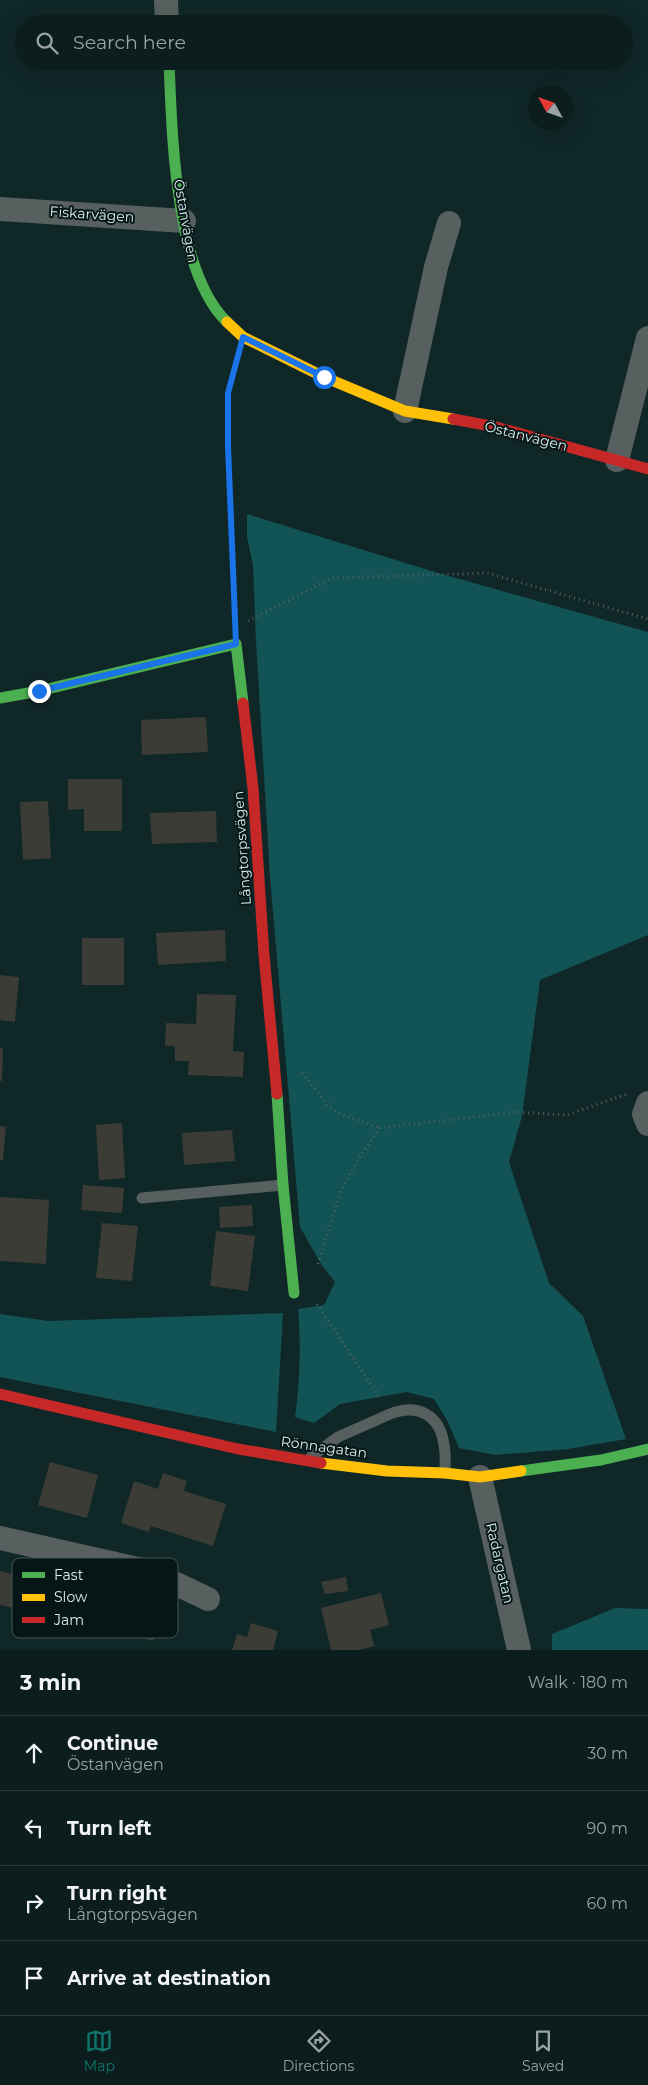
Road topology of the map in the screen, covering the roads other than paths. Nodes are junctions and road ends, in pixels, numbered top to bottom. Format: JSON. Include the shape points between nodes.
{"nodes":[{"id":1,"x":166,"y":0,"type":"edge"},
{"id":2,"x":167,"y":15,"type":"edge"},
{"id":3,"x":169,"y":70,"type":"edge"},
{"id":4,"x":0,"y":209,"type":"edge"},
{"id":5,"x":184,"y":220,"type":"junction"},
{"id":6,"x":449,"y":222,"type":"dead end"},
{"id":7,"x":648,"y":338,"type":"edge"},
{"id":8,"x":405,"y":411,"type":"junction"},
{"id":9,"x":616,"y":460,"type":"junction"},
{"id":10,"x":648,"y":469,"type":"edge"},
{"id":11,"x":0,"y":698,"type":"edge"},
{"id":12,"x":648,"y":1104,"type":"edge"},
{"id":13,"x":648,"y":1124,"type":"edge"},
{"id":14,"x":283,"y":1185,"type":"junction"},
{"id":15,"x":142,"y":1198,"type":"dead end"},
{"id":16,"x":294,"y":1293,"type":"dead end"},
{"id":17,"x":0,"y":1394,"type":"edge"},
{"id":18,"x":648,"y":1449,"type":"edge"},
{"id":19,"x":306,"y":1461,"type":"junction"},
{"id":20,"x":445,"y":1473,"type":"junction"},
{"id":21,"x":480,"y":1477,"type":"junction"},
{"id":22,"x":0,"y":1538,"type":"edge"},
{"id":23,"x":94,"y":1558,"type":"edge"},
{"id":24,"x":178,"y":1585,"type":"edge"},
{"id":25,"x":208,"y":1599,"type":"dead end"},
{"id":26,"x":519,"y":1650,"type":"edge"}],
"edges":[{"from":1,"to":2,"type":"street"},
{"from":3,"to":5,"type":"street","name":"Östanvägen","via":[[173,148]]},
{"from":4,"to":5,"type":"street","name":"Fiskarvägen"},
{"from":5,"to":8,"type":"street","name":"Östanvägen","via":[[195,270],[216,311],[243,337],[324,377]]},
{"from":6,"to":8,"type":"street"},
{"from":7,"to":9,"type":"street"},
{"from":8,"to":9,"type":"street","name":"Östanvägen","via":[[496,427]]},
{"from":9,"to":10,"type":"street","name":"Östanvägen"},
{"from":11,"to":14,"type":"street","name":"Långtorpsvägen","via":[[236,644],[253,788]]},
{"from":12,"to":13,"type":"street","via":[[644,1114]]},
{"from":14,"to":15,"type":"lane"},
{"from":14,"to":16,"type":"street","name":"Långtorpsvägen"},
{"from":17,"to":19,"type":"street","name":"Rönnagatan","via":[[238,1449]]},
{"from":18,"to":21,"type":"street","name":"Rönnagatan","via":[[601,1460]]},
{"from":19,"to":20,"type":"street","name":"Rönnagatan","via":[[387,1471]]},
{"from":19,"to":20,"type":"lane","via":[[338,1437],[399,1410],[418,1409],[435,1420],[444,1444]]},
{"from":20,"to":21,"type":"street","name":"Rönnagatan"},
{"from":21,"to":26,"type":"street","name":"Radargatan"},
{"from":22,"to":23,"type":"street"},
{"from":24,"to":25,"type":"street"}]}
